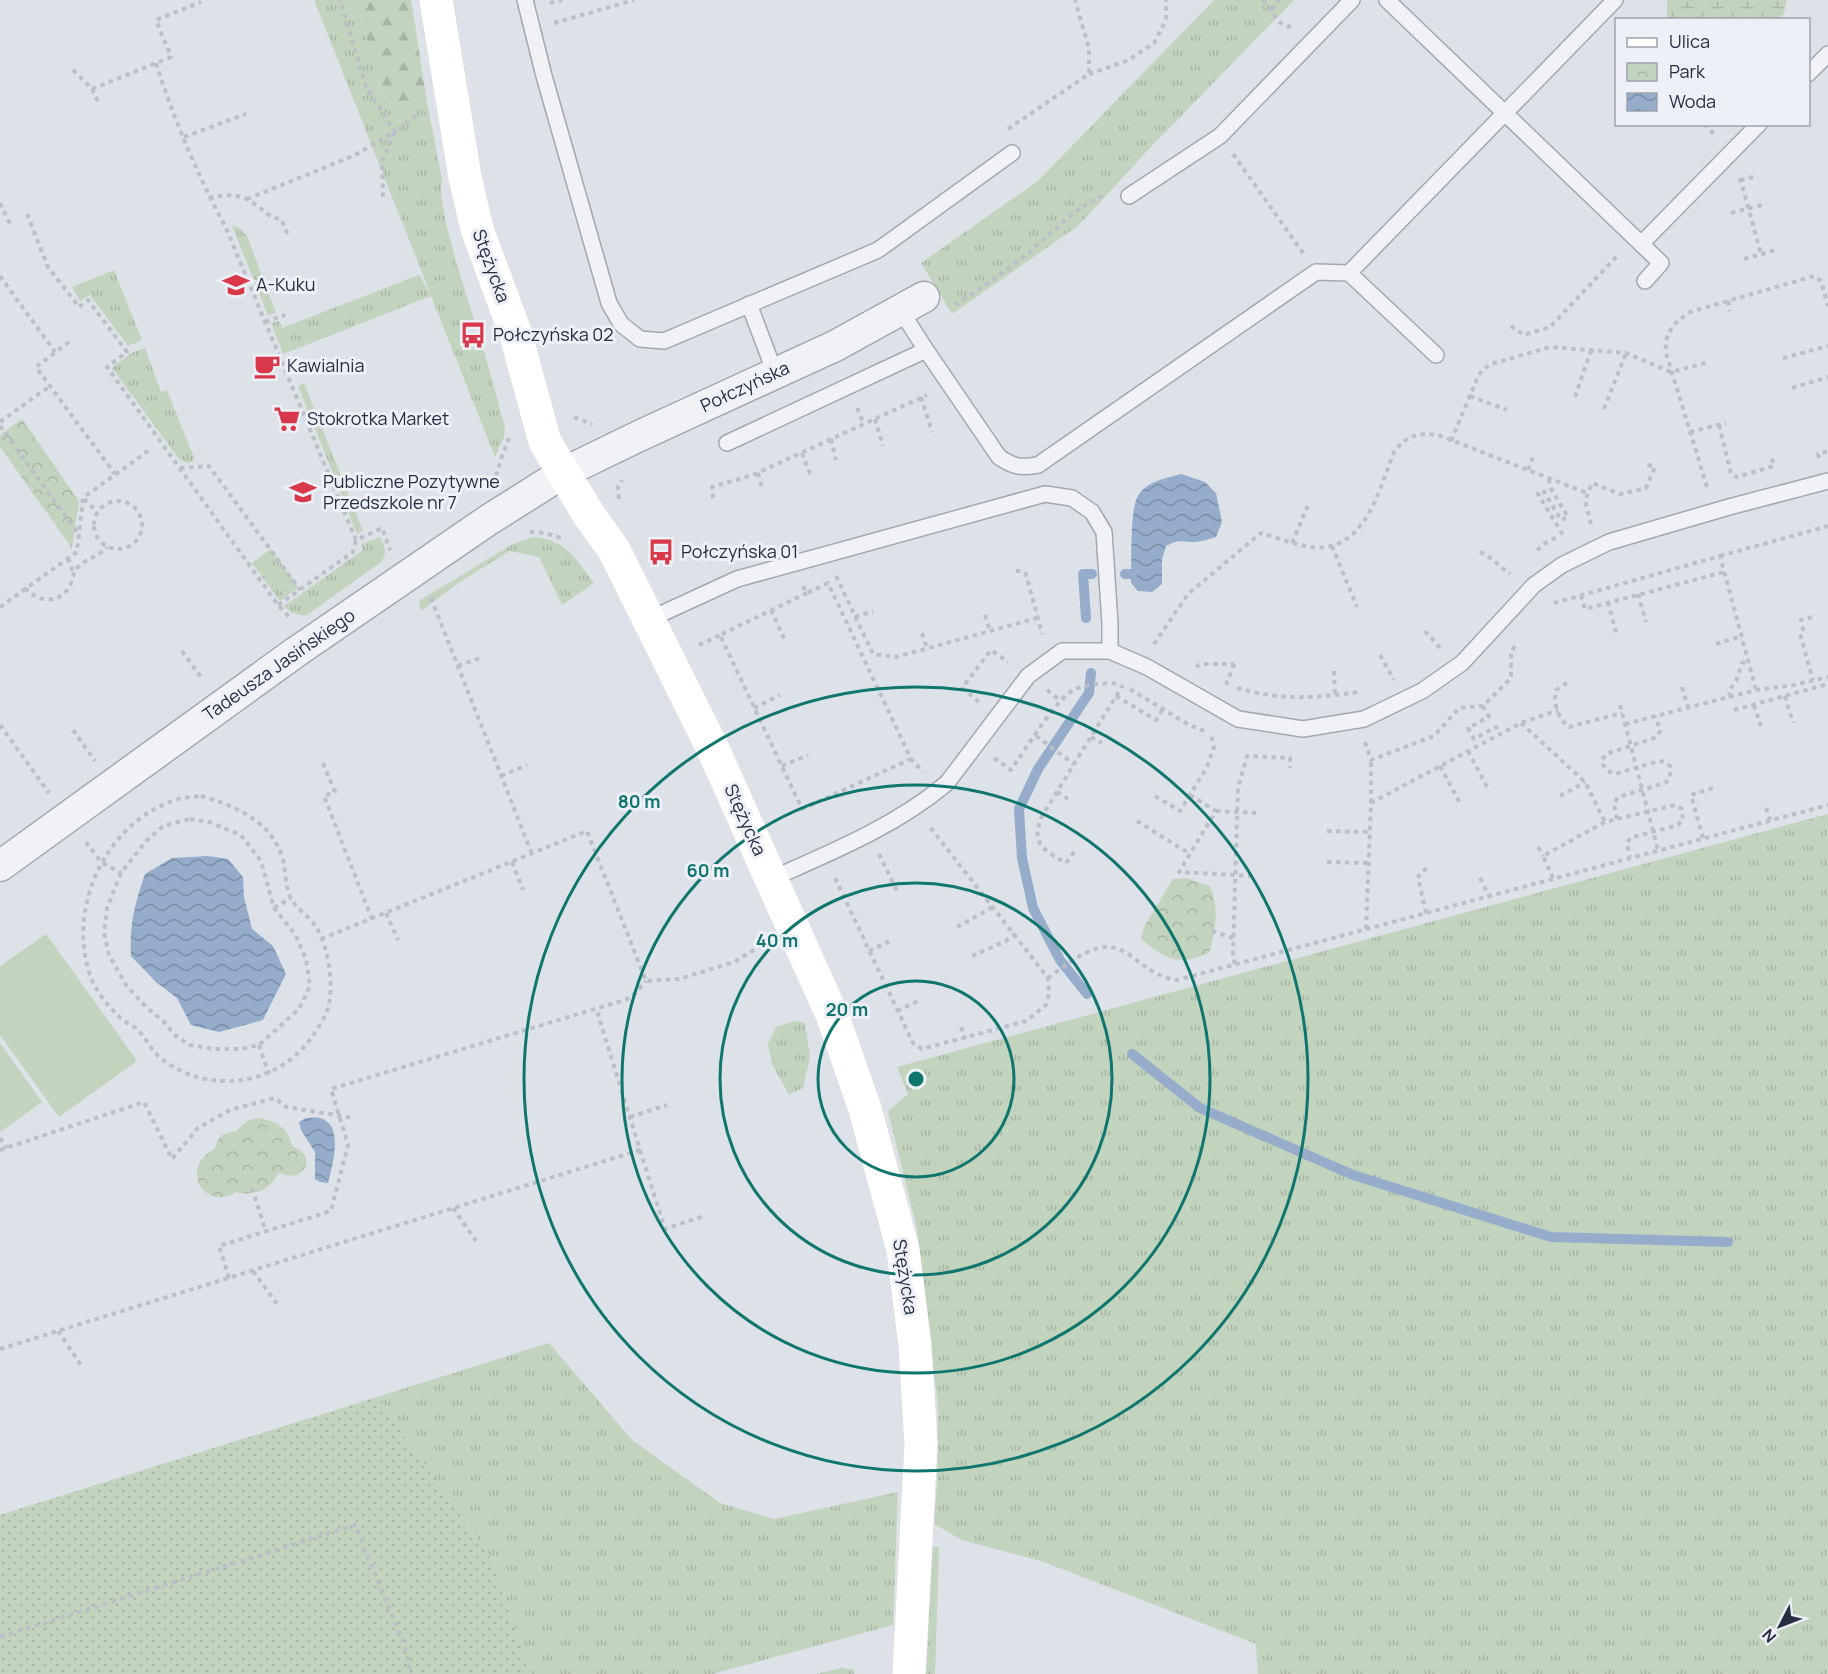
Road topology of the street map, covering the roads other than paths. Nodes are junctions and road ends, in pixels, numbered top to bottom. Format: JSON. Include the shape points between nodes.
{"nodes":[{"id":1,"x":436,"y":0,"type":"edge"},
{"id":2,"x":525,"y":0,"type":"edge"},
{"id":3,"x":1352,"y":0,"type":"edge"},
{"id":4,"x":1387,"y":0,"type":"edge"},
{"id":5,"x":1615,"y":0,"type":"edge"},
{"id":6,"x":1828,"y":54,"type":"edge"},
{"id":7,"x":1810,"y":73,"type":"edge"},
{"id":8,"x":1505,"y":114,"type":"junction"},
{"id":9,"x":1757,"y":126,"type":"edge"},
{"id":10,"x":1012,"y":153,"type":"road end"},
{"id":11,"x":1130,"y":196,"type":"road end"},
{"id":12,"x":1641,"y":244,"type":"junction"},
{"id":13,"x":1349,"y":273,"type":"junction"},
{"id":14,"x":1645,"y":281,"type":"dead end"},
{"id":15,"x":749,"y":304,"type":"junction"},
{"id":16,"x":912,"y":304,"type":"joint"},
{"id":17,"x":926,"y":350,"type":"junction"},
{"id":18,"x":1436,"y":355,"type":"dead end"},
{"id":19,"x":775,"y":373,"type":"junction"},
{"id":20,"x":727,"y":443,"type":"dead end"},
{"id":21,"x":563,"y":473,"type":"junction"},
{"id":22,"x":1828,"y":481,"type":"edge"},
{"id":23,"x":650,"y":620,"type":"junction"},
{"id":24,"x":1110,"y":651,"type":"junction"},
{"id":25,"x":0,"y":866,"type":"edge"},
{"id":26,"x":771,"y":879,"type":"junction"},
{"id":27,"x":909,"y":1674,"type":"edge"}],
"edges":[{"from":1,"to":21,"type":"street","name":"Stężycka","via":[[477,229],[515,332],[545,442]]},
{"from":2,"to":15,"type":"lane","via":[[609,303],[621,324],[640,339],[664,341]]},
{"from":3,"to":11,"type":"lane","via":[[1220,136]]},
{"from":4,"to":8,"type":"lane"},
{"from":5,"to":8,"type":"lane"},
{"from":6,"to":7,"type":"lane"},
{"from":8,"to":12,"type":"lane"},
{"from":8,"to":13,"type":"lane"},
{"from":9,"to":12,"type":"lane"},
{"from":10,"to":15,"type":"lane","via":[[878,250]]},
{"from":12,"to":14,"type":"lane","via":[[1661,263]]},
{"from":13,"to":17,"type":"lane","via":[[1316,272],[1038,465],[1011,466],[999,457]]},
{"from":13,"to":18,"type":"lane"},
{"from":15,"to":19,"type":"lane"},
{"from":16,"to":17,"type":"lane"},
{"from":16,"to":19,"type":"street","name":"Połczyńska"},
{"from":17,"to":20,"type":"lane"},
{"from":19,"to":21,"type":"street","name":"Połczyńska"},
{"from":21,"to":23,"type":"street","name":"Stężycka","via":[[614,550]]},
{"from":21,"to":25,"type":"street","name":"Tadeusza Jasińskiego","via":[[296,652]]},
{"from":22,"to":24,"type":"lane","via":[[1609,542],[1562,565],[1534,585],[1462,663],[1422,691],[1364,719],[1303,729],[1238,718]]},
{"from":23,"to":24,"type":"lane","via":[[737,579],[1045,494],[1072,498],[1092,512],[1104,532]]},
{"from":23,"to":26,"type":"street","name":"Stężycka"},
{"from":24,"to":26,"type":"lane","via":[[1062,651],[1028,676],[947,783],[932,796],[906,814]]},
{"from":26,"to":27,"type":"street","name":"Stężycka","via":[[833,1017],[864,1109],[903,1250],[915,1345],[921,1444]]}]}
